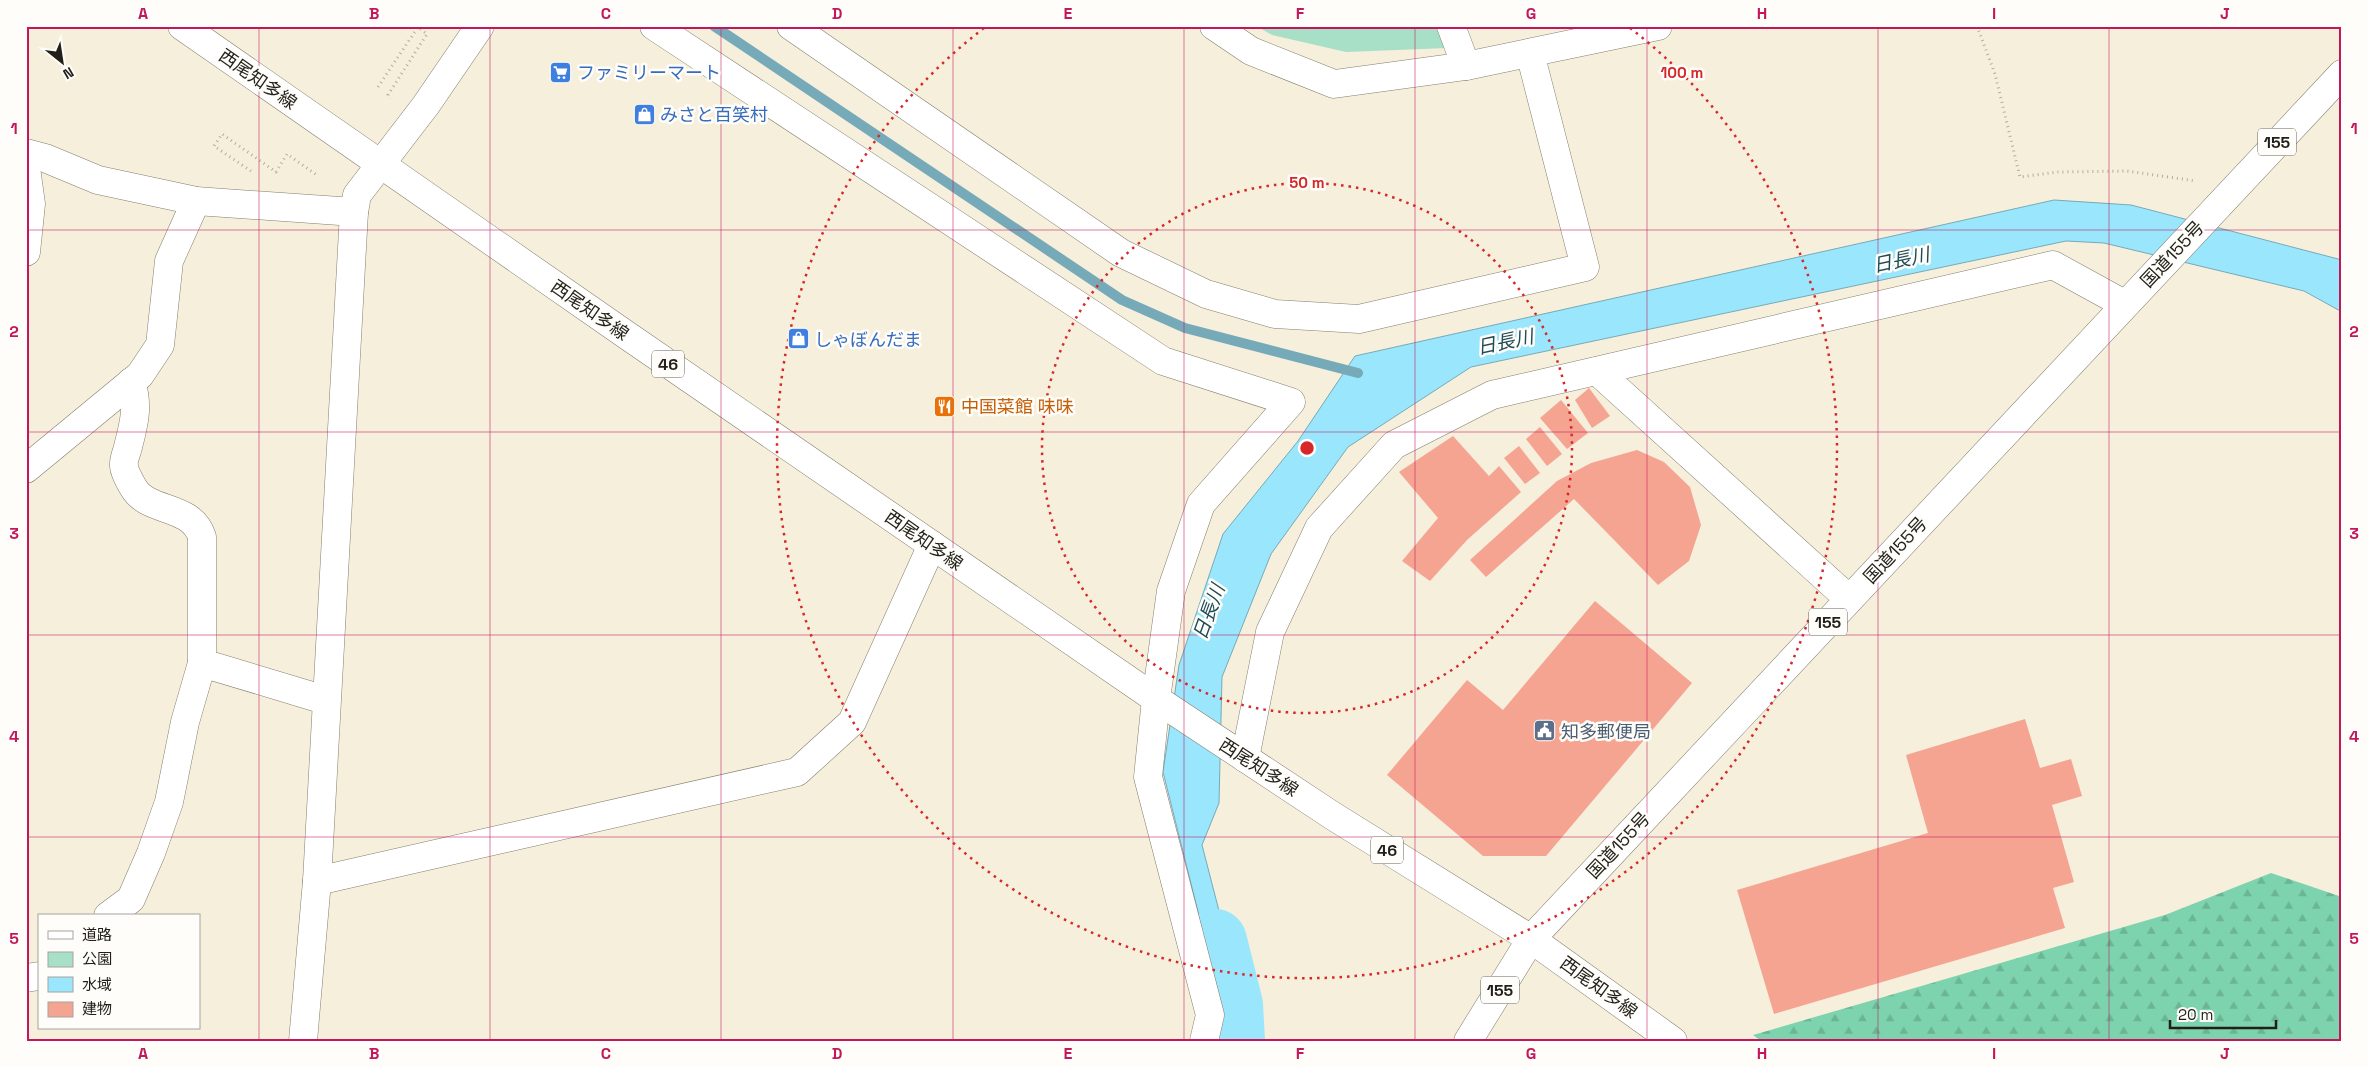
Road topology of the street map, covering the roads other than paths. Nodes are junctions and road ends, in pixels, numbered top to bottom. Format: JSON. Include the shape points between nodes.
{"nodes":[{"id":1,"x":182,"y":26,"type":"edge"},
{"id":2,"x":480,"y":26,"type":"edge"},
{"id":3,"x":654,"y":26,"type":"edge"},
{"id":4,"x":791,"y":26,"type":"edge"},
{"id":5,"x":1214,"y":26,"type":"edge"},
{"id":6,"x":1452,"y":26,"type":"edge"},
{"id":7,"x":1658,"y":26,"type":"edge"},
{"id":8,"x":1530,"y":53,"type":"junction"},
{"id":9,"x":1466,"y":66,"type":"junction"},
{"id":10,"x":2342,"y":74,"type":"edge"},
{"id":11,"x":26,"y":154,"type":"edge"},
{"id":12,"x":380,"y":164,"type":"junction"},
{"id":13,"x":26,"y":168,"type":"edge"},
{"id":14,"x":196,"y":201,"type":"junction"},
{"id":15,"x":354,"y":212,"type":"junction"},
{"id":16,"x":26,"y":252,"type":"edge"},
{"id":17,"x":2124,"y":304,"type":"junction"},
{"id":18,"x":1597,"y":371,"type":"junction"},
{"id":19,"x":136,"y":378,"type":"junction"},
{"id":20,"x":142,"y":440,"type":"dead end"},
{"id":21,"x":26,"y":469,"type":"edge"},
{"id":22,"x":932,"y":545,"type":"junction"},
{"id":23,"x":1849,"y":599,"type":"junction"},
{"id":24,"x":202,"y":663,"type":"junction"},
{"id":25,"x":325,"y":700,"type":"junction"},
{"id":26,"x":1157,"y":700,"type":"junction"},
{"id":27,"x":1244,"y":757,"type":"junction"},
{"id":28,"x":317,"y":881,"type":"junction"},
{"id":29,"x":111,"y":914,"type":"edge"},
{"id":30,"x":1531,"y":939,"type":"junction"},
{"id":31,"x":303,"y":1041,"type":"edge"},
{"id":32,"x":1204,"y":1041,"type":"edge"},
{"id":33,"x":1468,"y":1041,"type":"edge"},
{"id":34,"x":1673,"y":1041,"type":"edge"}],
"edges":[{"from":1,"to":12,"type":"main road","name":"西尾知多線","number":"46"},
{"from":2,"to":12,"type":"main road","via":[[426,105]]},
{"from":3,"to":26,"type":"main road","via":[[1163,361],[1291,402],[1201,504],[1171,591]]},
{"from":4,"to":8,"type":"main road","via":[[1121,253],[1206,294],[1275,314],[1359,320],[1585,267]]},
{"from":5,"to":9,"type":"main road","via":[[1251,51],[1334,84]]},
{"from":6,"to":9,"type":"main road"},
{"from":7,"to":8,"type":"main road"},
{"from":8,"to":9,"type":"main road"},
{"from":10,"to":17,"type":"main road","name":"国道155号","number":"155"},
{"from":11,"to":14,"type":"main road","via":[[45,158],[98,180]]},
{"from":12,"to":15,"type":"main road","via":[[357,195]]},
{"from":12,"to":22,"type":"main road","name":"西尾知多線","number":"46"},
{"from":13,"to":16,"type":"main road","via":[[31,204]]},
{"from":14,"to":15,"type":"main road"},
{"from":14,"to":19,"type":"main road","via":[[168,261],[160,345]]},
{"from":15,"to":25,"type":"main road"},
{"from":17,"to":18,"type":"main road","via":[[2053,265]]},
{"from":17,"to":23,"type":"main road","name":"国道155号","number":"155"},
{"from":18,"to":23,"type":"main road"},
{"from":18,"to":27,"type":"main road","via":[[1492,395],[1394,446],[1319,528],[1270,632]]},
{"from":19,"to":20,"type":"main road","via":[[147,380],[149,394]]},
{"from":19,"to":21,"type":"main road"},
{"from":19,"to":24,"type":"main road","via":[[133,428],[124,466],[134,489],[146,500],[190,518],[199,526],[202,537]]},
{"from":22,"to":26,"type":"main road","name":"西尾知多線","number":"46"},
{"from":22,"to":28,"type":"main road","via":[[852,722],[797,772]]},
{"from":23,"to":30,"type":"main road","name":"国道155号","number":"155"},
{"from":24,"to":25,"type":"main road"},
{"from":24,"to":29,"type":"main road","via":[[185,722],[169,802],[154,844],[131,899]]},
{"from":25,"to":28,"type":"main road"},
{"from":26,"to":27,"type":"main road","name":"西尾知多線","number":"46"},
{"from":26,"to":32,"type":"main road","via":[[1148,776],[1210,1015]]},
{"from":27,"to":30,"type":"main road","name":"西尾知多線","number":"46"},
{"from":28,"to":31,"type":"main road"},
{"from":30,"to":33,"type":"main road","name":"国道155号","number":"155"},
{"from":30,"to":34,"type":"main road","name":"西尾知多線","number":"46"}]}
